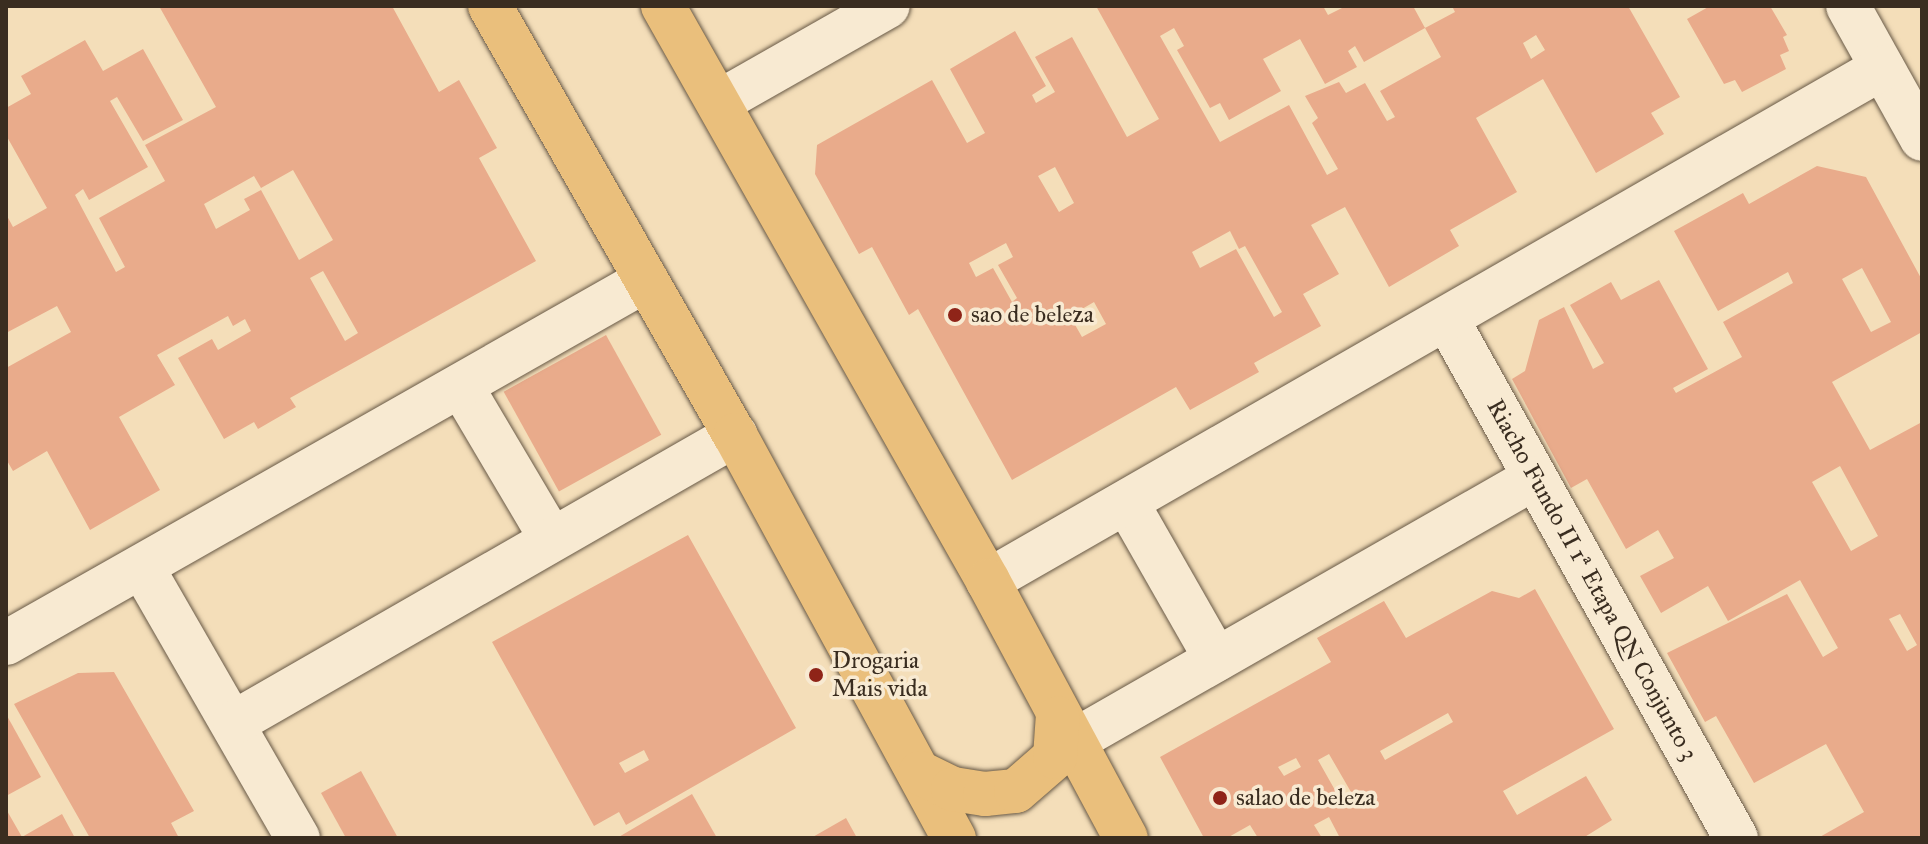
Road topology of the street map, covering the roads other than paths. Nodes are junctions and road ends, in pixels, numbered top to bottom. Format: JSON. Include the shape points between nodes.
{"nodes":[{"id":1,"x":490,"y":6,"type":"edge"},
{"id":2,"x":663,"y":6,"type":"edge"},
{"id":3,"x":888,"y":6,"type":"edge"},
{"id":4,"x":1848,"y":6,"type":"edge"},
{"id":5,"x":1882,"y":68,"type":"junction"},
{"id":6,"x":719,"y":102,"type":"junction"},
{"id":7,"x":1922,"y":139,"type":"edge"},
{"id":8,"x":646,"y":280,"type":"junction"},
{"id":9,"x":1448,"y":321,"type":"junction"},
{"id":10,"x":461,"y":386,"type":"junction"},
{"id":11,"x":735,"y":435,"type":"junction"},
{"id":12,"x":1534,"y":478,"type":"junction"},
{"id":13,"x":1127,"y":503,"type":"junction"},
{"id":14,"x":551,"y":538,"type":"junction"},
{"id":15,"x":142,"y":567,"type":"junction"},
{"id":16,"x":988,"y":581,"type":"junction"},
{"id":17,"x":6,"y":643,"type":"edge"},
{"id":18,"x":1216,"y":659,"type":"junction"},
{"id":19,"x":235,"y":722,"type":"junction"},
{"id":20,"x":1065,"y":730,"type":"junction"},
{"id":21,"x":920,"y":773,"type":"junction"},
{"id":22,"x":298,"y":838,"type":"edge"},
{"id":23,"x":954,"y":838,"type":"edge"},
{"id":24,"x":1126,"y":838,"type":"edge"},
{"id":25,"x":1736,"y":838,"type":"edge"}],
"edges":[{"from":1,"to":8,"type":"main road"},
{"from":2,"to":6,"type":"main road"},
{"from":3,"to":6,"type":"street"},
{"from":4,"to":5,"type":"street"},
{"from":5,"to":7,"type":"street"},
{"from":5,"to":9,"type":"street"},
{"from":6,"to":16,"type":"main road"},
{"from":8,"to":10,"type":"street"},
{"from":8,"to":11,"type":"main road"},
{"from":9,"to":12,"type":"street","name":"Riacho Fundo II 1ª Etapa QN Conjunto 3"},
{"from":9,"to":13,"type":"street"},
{"from":10,"to":14,"type":"street"},
{"from":10,"to":15,"type":"street"},
{"from":11,"to":14,"type":"street"},
{"from":11,"to":21,"type":"main road"},
{"from":12,"to":18,"type":"street"},
{"from":12,"to":25,"type":"street","name":"Riacho Fundo II 1ª Etapa QN Conjunto 3"},
{"from":13,"to":16,"type":"street"},
{"from":13,"to":18,"type":"street"},
{"from":14,"to":19,"type":"street"},
{"from":15,"to":17,"type":"street"},
{"from":15,"to":19,"type":"street"},
{"from":16,"to":20,"type":"main road"},
{"from":18,"to":20,"type":"street"},
{"from":19,"to":22,"type":"street"},
{"from":20,"to":21,"type":"main road","via":[[1055,757],[1016,791],[953,789]]},
{"from":20,"to":24,"type":"main road"},
{"from":21,"to":23,"type":"main road"}]}
